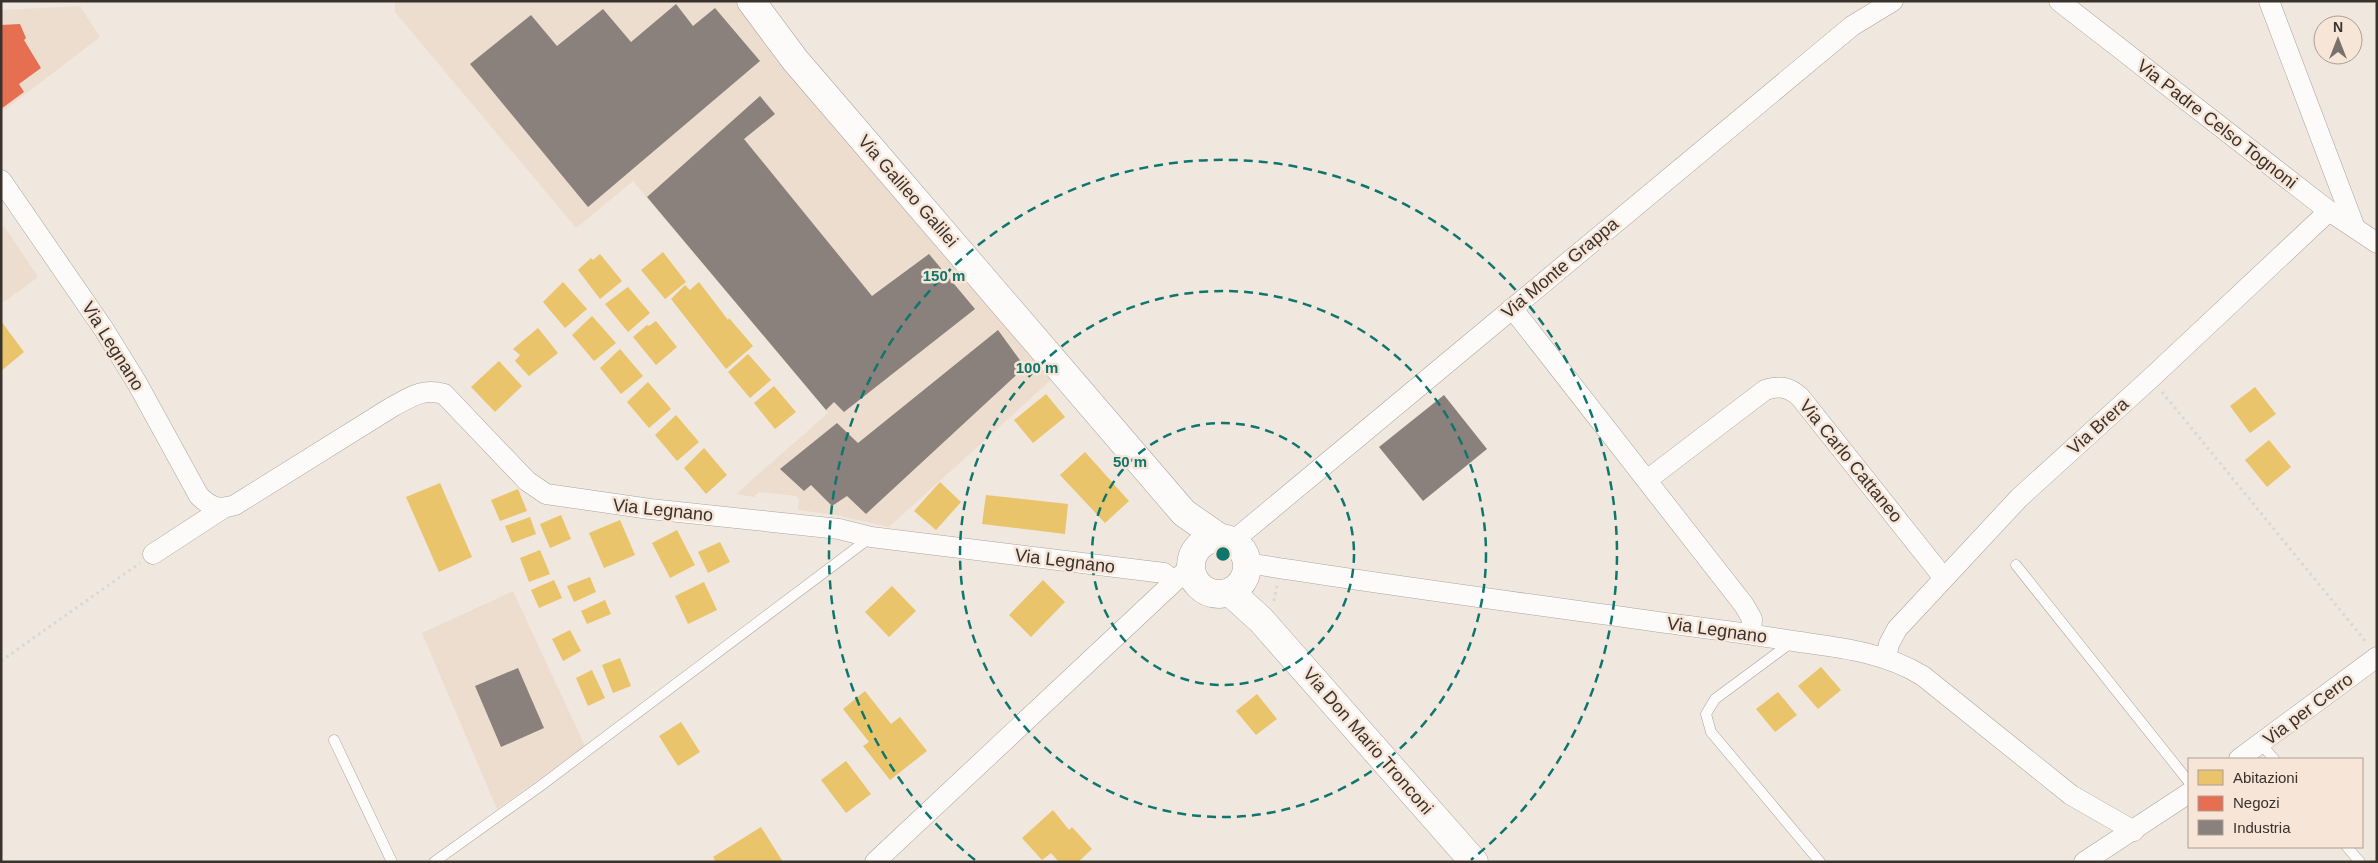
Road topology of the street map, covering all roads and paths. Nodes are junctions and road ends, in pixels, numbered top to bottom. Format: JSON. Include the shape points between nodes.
{"nodes":[{"id":1,"x":1894,"y":1,"type":"edge"},
{"id":2,"x":2059,"y":1,"type":"edge"},
{"id":3,"x":2269,"y":1,"type":"edge"},
{"id":4,"x":752,"y":2,"type":"edge"},
{"id":5,"x":1,"y":180,"type":"edge"},
{"id":6,"x":2329,"y":211,"type":"junction"},
{"id":7,"x":2355,"y":228,"type":"junction"},
{"id":8,"x":2377,"y":244,"type":"edge"},
{"id":9,"x":1512,"y":308,"type":"junction"},
{"id":10,"x":2151,"y":378,"type":"junction"},
{"id":11,"x":1647,"y":480,"type":"junction"},
{"id":12,"x":222,"y":509,"type":"junction"},
{"id":13,"x":1184,"y":513,"type":"junction"},
{"id":14,"x":871,"y":537,"type":"junction"},
{"id":15,"x":153,"y":554,"type":"joint"},
{"id":16,"x":1235,"y":562,"type":"junction"},
{"id":17,"x":1187,"y":565,"type":"junction"},
{"id":18,"x":2016,"y":565,"type":"dead end"},
{"id":19,"x":1943,"y":577,"type":"junction"},
{"id":20,"x":1751,"y":634,"type":"junction"},
{"id":21,"x":1793,"y":640,"type":"junction"},
{"id":22,"x":2374,"y":652,"type":"edge"},
{"id":23,"x":1886,"y":658,"type":"junction"},
{"id":24,"x":1,"y":661,"type":"edge"},
{"id":25,"x":334,"y":740,"type":"dead end"},
{"id":26,"x":2261,"y":744,"type":"junction"},
{"id":27,"x":2240,"y":758,"type":"edge"},
{"id":28,"x":2273,"y":758,"type":"edge"},
{"id":29,"x":2188,"y":781,"type":"edge"},
{"id":30,"x":2188,"y":794,"type":"edge"},
{"id":31,"x":2134,"y":831,"type":"junction"},
{"id":32,"x":2348,"y":848,"type":"edge"},
{"id":33,"x":392,"y":862,"type":"edge"},
{"id":34,"x":434,"y":862,"type":"edge"},
{"id":35,"x":875,"y":862,"type":"edge"},
{"id":36,"x":1474,"y":862,"type":"edge"},
{"id":37,"x":1820,"y":862,"type":"edge"},
{"id":38,"x":2084,"y":862,"type":"edge"},
{"id":39,"x":2360,"y":862,"type":"edge"}],
"edges":[{"from":1,"to":9,"type":"street","name":"Via Monte Grappa","via":[[1852,26]]},
{"from":2,"to":6,"type":"street","name":"Via Padre Celso Tognoni"},
{"from":3,"to":7,"type":"street"},
{"from":4,"to":13,"type":"street","name":"Via Galileo Galilei","via":[[795,60]]},
{"from":5,"to":12,"type":"street","name":"Via Legnano","via":[[103,328],[199,496],[213,508]]},
{"from":6,"to":7,"type":"street","name":"Via Padre Celso Tognoni"},
{"from":6,"to":10,"type":"street","name":"Via Brera"},
{"from":7,"to":8,"type":"street","name":"Via Padre Celso Tognoni"},
{"from":9,"to":11,"type":"street"},
{"from":9,"to":16,"type":"street","name":"Via Monte Grappa"},
{"from":10,"to":19,"type":"street","name":"Via Brera","via":[[2018,498]]},
{"from":10,"to":22,"type":"path"},
{"from":11,"to":19,"type":"street","name":"Via Carlo Cattaneo","via":[[1765,390],[1774,387],[1793,390]]},
{"from":11,"to":20,"type":"street","via":[[1744,605],[1752,619]]},
{"from":12,"to":14,"type":"street","name":"Via Legnano","via":[[235,505],[392,407],[432,390],[444,394],[527,481],[546,494],[650,509],[839,529]]},
{"from":12,"to":15,"type":"street","name":"Via Legnano"},
{"from":13,"to":16,"type":"street","name":"Via Galileo Galilei"},
{"from":13,"to":17,"type":"street","name":"Via Galileo Galilei"},
{"from":14,"to":17,"type":"street","name":"Via Legnano","via":[[1164,573]]},
{"from":14,"to":34,"type":"lane","via":[[540,787]]},
{"from":15,"to":24,"type":"path"},
{"from":16,"to":17,"type":"street","via":[[1202,544]]},
{"from":16,"to":17,"type":"street","name":"Via Galileo Galilei","via":[[1221,594],[1204,588]]},
{"from":16,"to":20,"type":"street","name":"Via Legnano"},
{"from":16,"to":36,"type":"street","name":"Via Don Mario Tronconi","via":[[1262,620]]},
{"from":17,"to":35,"type":"street"},
{"from":18,"to":29,"type":"lane"},
{"from":19,"to":23,"type":"street","name":"Via Brera","via":[[1897,629]]},
{"from":20,"to":21,"type":"street","name":"Via Legnano"},
{"from":21,"to":23,"type":"street","name":"Via Legnano"},
{"from":21,"to":37,"type":"lane","via":[[1715,699],[1706,714],[1710,732]]},
{"from":22,"to":26,"type":"street","name":"Via per Cerro"},
{"from":23,"to":31,"type":"street","name":"Via Legnano","via":[[1923,676],[2071,795]]},
{"from":25,"to":33,"type":"lane"},
{"from":26,"to":27,"type":"street","name":"Via per Cerro"},
{"from":26,"to":28,"type":"lane"},
{"from":30,"to":31,"type":"street"},
{"from":31,"to":38,"type":"street"},
{"from":32,"to":39,"type":"lane"}]}
